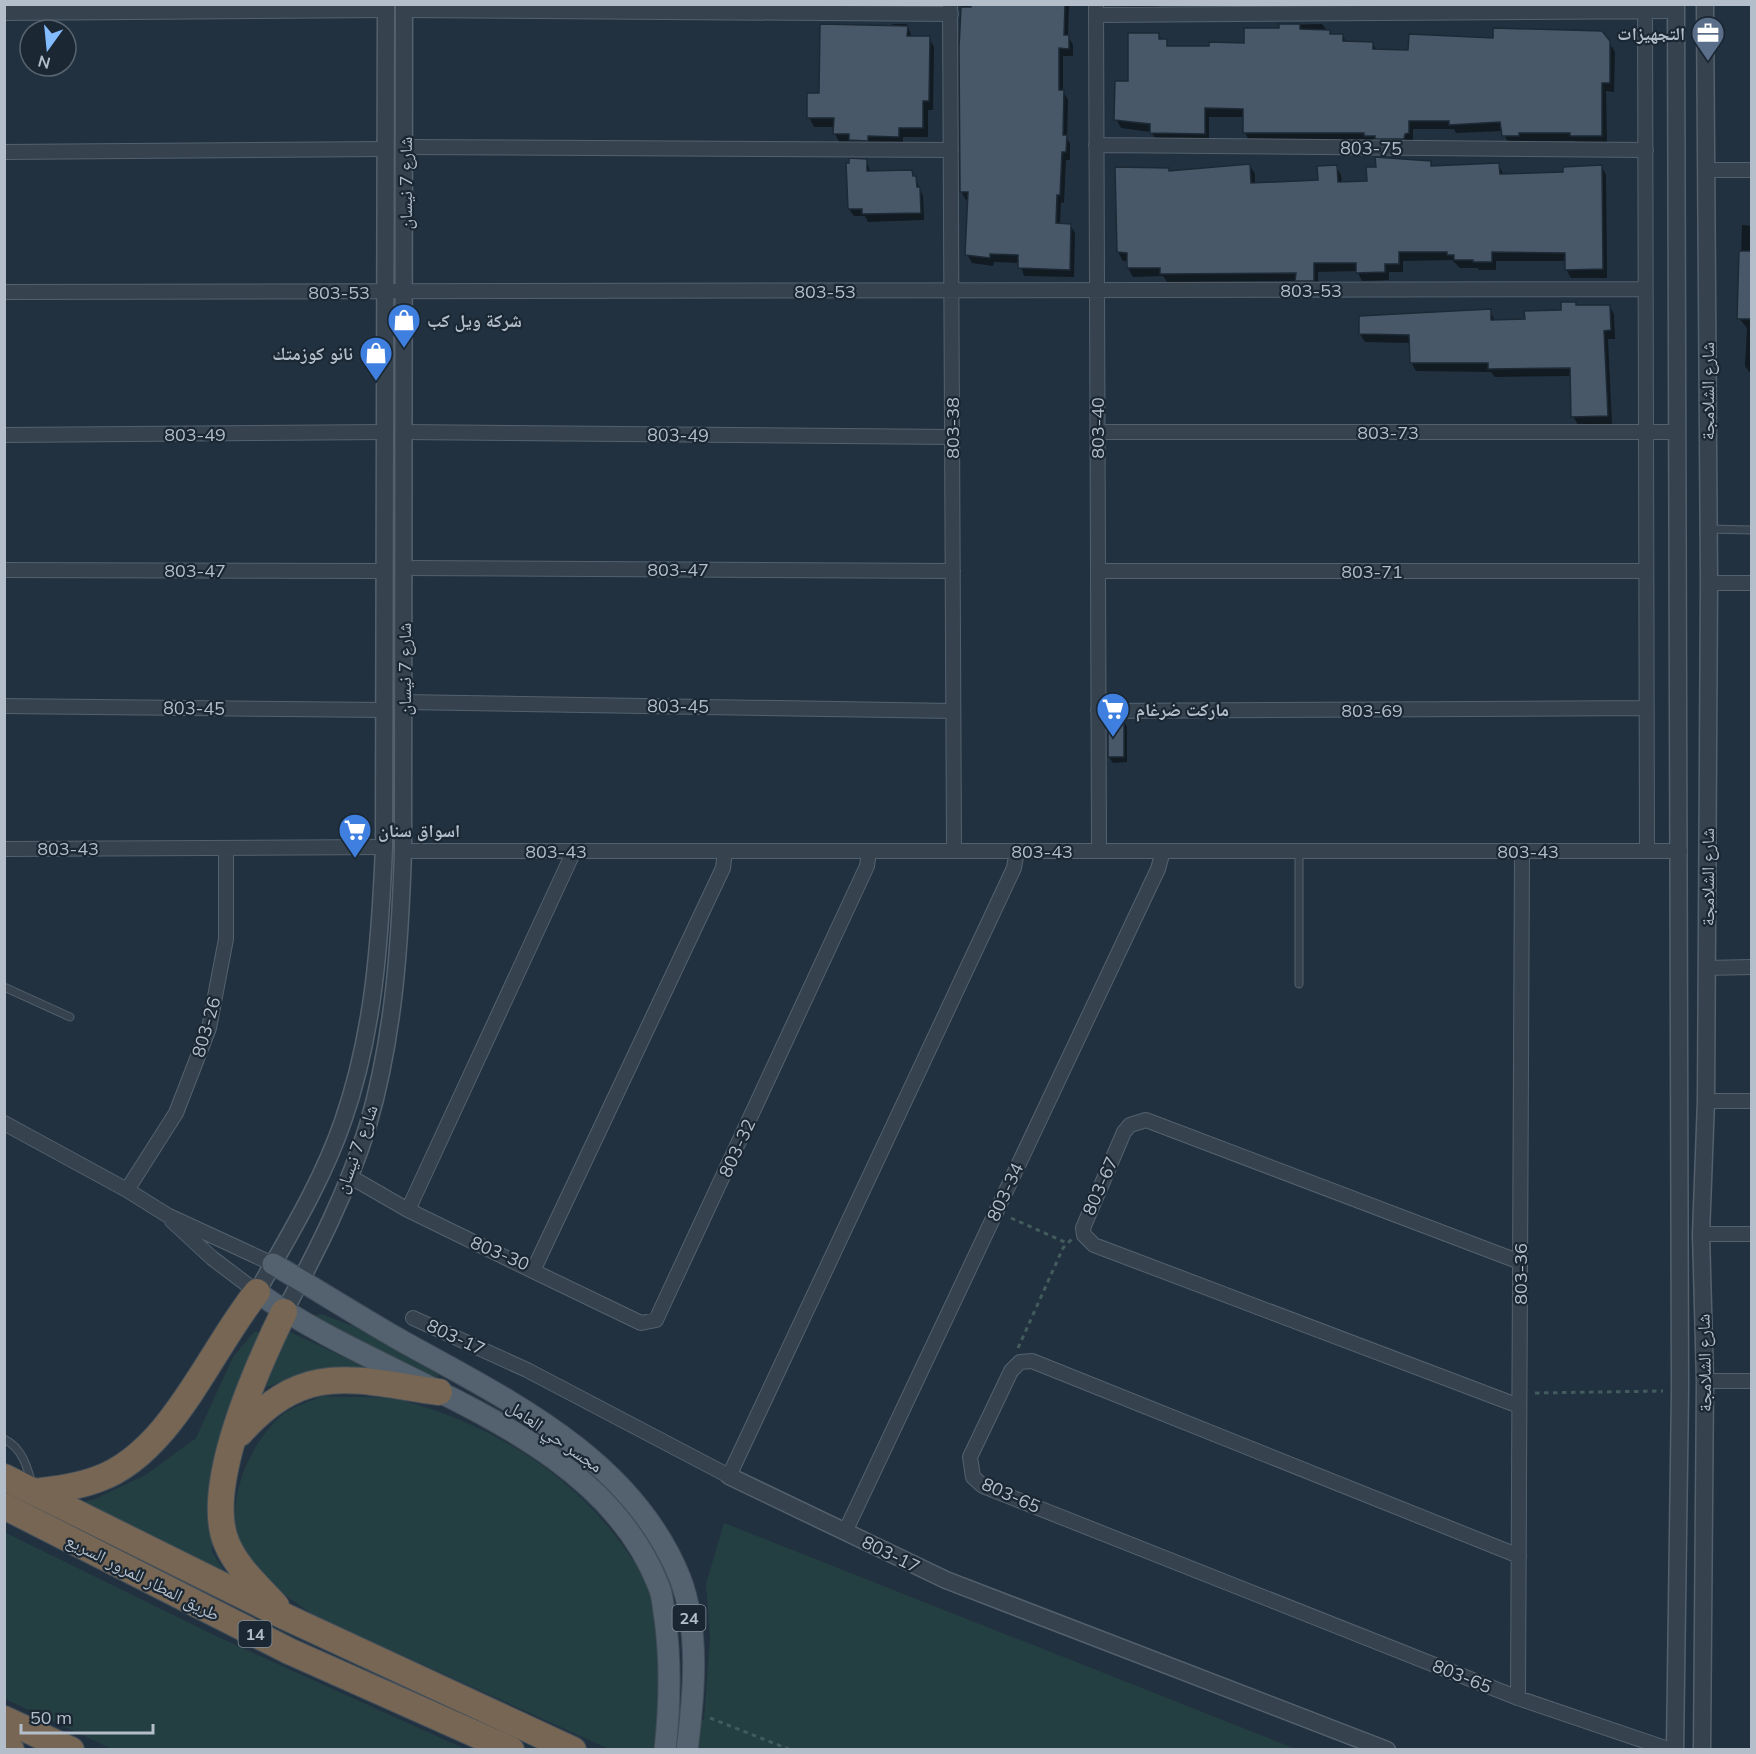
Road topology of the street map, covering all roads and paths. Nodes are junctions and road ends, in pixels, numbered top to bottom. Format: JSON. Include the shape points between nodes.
{"nodes":[{"id":1,"x":1705,"y":4,"type":"edge"},
{"id":2,"x":386,"y":7,"type":"edge"},
{"id":3,"x":404,"y":7,"type":"edge"},
{"id":4,"x":1645,"y":7,"type":"edge"},
{"id":5,"x":1676,"y":8,"type":"edge"},
{"id":6,"x":950,"y":9,"type":"edge"},
{"id":7,"x":1096,"y":10,"type":"edge"},
{"id":8,"x":4,"y":13,"type":"edge"},
{"id":9,"x":1096,"y":146,"type":"junction"},
{"id":10,"x":405,"y":147,"type":"junction"},
{"id":11,"x":386,"y":149,"type":"junction"},
{"id":12,"x":951,"y":150,"type":"junction"},
{"id":13,"x":1646,"y":150,"type":"junction"},
{"id":14,"x":4,"y":152,"type":"edge"},
{"id":15,"x":1706,"y":170,"type":"junction"},
{"id":16,"x":1752,"y":170,"type":"edge"},
{"id":17,"x":1646,"y":289,"type":"junction"},
{"id":18,"x":952,"y":290,"type":"junction"},
{"id":19,"x":1097,"y":290,"type":"junction"},
{"id":20,"x":386,"y":291,"type":"junction"},
{"id":21,"x":4,"y":292,"type":"edge"},
{"id":22,"x":404,"y":292,"type":"junction"},
{"id":23,"x":385,"y":432,"type":"junction"},
{"id":24,"x":404,"y":432,"type":"junction"},
{"id":25,"x":1097,"y":432,"type":"junction"},
{"id":26,"x":1678,"y":432,"type":"junction"},
{"id":27,"x":1646,"y":433,"type":"junction"},
{"id":28,"x":4,"y":435,"type":"edge"},
{"id":29,"x":952,"y":437,"type":"junction"},
{"id":30,"x":1708,"y":529,"type":"junction"},
{"id":31,"x":1752,"y":530,"type":"edge"},
{"id":32,"x":404,"y":568,"type":"junction"},
{"id":33,"x":4,"y":570,"type":"edge"},
{"id":34,"x":385,"y":571,"type":"junction"},
{"id":35,"x":953,"y":571,"type":"junction"},
{"id":36,"x":1098,"y":571,"type":"junction"},
{"id":37,"x":1646,"y":571,"type":"junction"},
{"id":38,"x":1709,"y":583,"type":"junction"},
{"id":39,"x":1752,"y":583,"type":"edge"},
{"id":40,"x":404,"y":702,"type":"junction"},
{"id":41,"x":4,"y":706,"type":"edge"},
{"id":42,"x":1646,"y":708,"type":"junction"},
{"id":43,"x":384,"y":710,"type":"junction"},
{"id":44,"x":953,"y":711,"type":"junction"},
{"id":45,"x":1098,"y":711,"type":"junction"},
{"id":46,"x":384,"y":847,"type":"junction"},
{"id":47,"x":226,"y":848,"type":"junction"},
{"id":48,"x":4,"y":849,"type":"edge"},
{"id":49,"x":403,"y":851,"type":"junction"},
{"id":50,"x":574,"y":851,"type":"junction"},
{"id":51,"x":725,"y":851,"type":"junction"},
{"id":52,"x":869,"y":851,"type":"junction"},
{"id":53,"x":954,"y":851,"type":"junction"},
{"id":54,"x":1017,"y":851,"type":"junction"},
{"id":55,"x":1099,"y":851,"type":"junction"},
{"id":56,"x":1163,"y":851,"type":"junction"},
{"id":57,"x":1299,"y":851,"type":"junction"},
{"id":58,"x":1522,"y":851,"type":"junction"},
{"id":59,"x":1647,"y":851,"type":"junction"},
{"id":60,"x":1680,"y":851,"type":"junction"},
{"id":61,"x":1752,"y":967,"type":"edge"},
{"id":62,"x":1706,"y":968,"type":"junction"},
{"id":63,"x":1299,"y":984,"type":"dead end"},
{"id":64,"x":4,"y":987,"type":"edge"},
{"id":65,"x":70,"y":1017,"type":"dead end"},
{"id":66,"x":1706,"y":1101,"type":"junction"},
{"id":67,"x":1752,"y":1101,"type":"edge"},
{"id":68,"x":4,"y":1123,"type":"edge"},
{"id":69,"x":349,"y":1176,"type":"junction"},
{"id":70,"x":127,"y":1190,"type":"junction"},
{"id":71,"x":408,"y":1210,"type":"junction"},
{"id":72,"x":996,"y":1212,"type":"junction"},
{"id":73,"x":167,"y":1215,"type":"junction"},
{"id":74,"x":1701,"y":1234,"type":"junction"},
{"id":75,"x":1752,"y":1234,"type":"edge"},
{"id":76,"x":1084,"y":1235,"type":"junction"},
{"id":77,"x":1067,"y":1243,"type":"junction"},
{"id":78,"x":1520,"y":1262,"type":"junction"},
{"id":79,"x":273,"y":1264,"type":"junction"},
{"id":80,"x":533,"y":1271,"type":"junction"},
{"id":81,"x":301,"y":1281,"type":"junction"},
{"id":82,"x":257,"y":1292,"type":"junction"},
{"id":83,"x":284,"y":1312,"type":"junction"},
{"id":84,"x":413,"y":1318,"type":"dead end"},
{"id":85,"x":1020,"y":1362,"type":"junction"},
{"id":86,"x":1705,"y":1381,"type":"junction"},
{"id":87,"x":1752,"y":1381,"type":"edge"},
{"id":88,"x":1680,"y":1391,"type":"junction"},
{"id":89,"x":439,"y":1392,"type":"junction"},
{"id":90,"x":1519,"y":1399,"type":"junction"},
{"id":91,"x":4,"y":1439,"type":"edge"},
{"id":92,"x":232,"y":1443,"type":"junction"},
{"id":93,"x":729,"y":1476,"type":"junction"},
{"id":94,"x":4,"y":1477,"type":"edge"},
{"id":95,"x":34,"y":1492,"type":"junction"},
{"id":96,"x":4,"y":1506,"type":"edge"},
{"id":97,"x":845,"y":1532,"type":"junction"},
{"id":98,"x":1519,"y":1556,"type":"junction"},
{"id":99,"x":286,"y":1617,"type":"junction"},
{"id":100,"x":1518,"y":1698,"type":"junction"},
{"id":101,"x":4,"y":1719,"type":"edge"},
{"id":102,"x":707,"y":1724,"type":"dead end"},
{"id":103,"x":4,"y":1746,"type":"edge"},
{"id":104,"x":11,"y":1749,"type":"edge"},
{"id":105,"x":71,"y":1749,"type":"edge"},
{"id":106,"x":511,"y":1749,"type":"edge"},
{"id":107,"x":573,"y":1749,"type":"edge"},
{"id":108,"x":665,"y":1749,"type":"edge"},
{"id":109,"x":687,"y":1749,"type":"edge"},
{"id":110,"x":791,"y":1749,"type":"edge"},
{"id":111,"x":1387,"y":1749,"type":"edge"},
{"id":112,"x":1673,"y":1749,"type":"edge"},
{"id":113,"x":1702,"y":1749,"type":"edge"}],
"edges":[{"from":1,"to":15,"type":"street","name":"شارع الشلامجة"},
{"from":2,"to":8,"type":"street"},
{"from":2,"to":11,"type":"street","name":"شارع 7 نيسان"},
{"from":3,"to":6,"type":"street"},
{"from":3,"to":10,"type":"street","name":"شارع 7 نيسان"},
{"from":4,"to":5,"type":"street"},
{"from":4,"to":7,"type":"street"},
{"from":4,"to":13,"type":"street"},
{"from":5,"to":26,"type":"street","name":"شارع الشلامجة"},
{"from":6,"to":12,"type":"street","name":"803-38"},
{"from":7,"to":9,"type":"street","name":"803-40"},
{"from":9,"to":13,"type":"street","name":"803-75"},
{"from":9,"to":19,"type":"street","name":"803-40"},
{"from":10,"to":12,"type":"street"},
{"from":10,"to":22,"type":"street","name":"شارع 7 نيسان"},
{"from":11,"to":14,"type":"street"},
{"from":11,"to":20,"type":"street","name":"شارع 7 نيسان"},
{"from":12,"to":18,"type":"street","name":"803-38"},
{"from":13,"to":17,"type":"street"},
{"from":15,"to":16,"type":"street"},
{"from":15,"to":30,"type":"street","name":"شارع الشلامجة"},
{"from":17,"to":19,"type":"street","name":"803-53"},
{"from":17,"to":27,"type":"street"},
{"from":18,"to":19,"type":"street","name":"803-53"},
{"from":18,"to":22,"type":"street","name":"803-53"},
{"from":18,"to":29,"type":"street","name":"803-38"},
{"from":19,"to":25,"type":"street","name":"803-40"},
{"from":20,"to":21,"type":"street","name":"803-53"},
{"from":20,"to":22,"type":"street","name":"803-53"},
{"from":20,"to":23,"type":"street","name":"شارع 7 نيسان"},
{"from":22,"to":24,"type":"street","name":"شارع 7 نيسان"},
{"from":23,"to":28,"type":"street","name":"803-49"},
{"from":23,"to":34,"type":"street","name":"شارع 7 نيسان"},
{"from":24,"to":29,"type":"street","name":"803-49"},
{"from":24,"to":32,"type":"street","name":"شارع 7 نيسان"},
{"from":25,"to":27,"type":"street","name":"803-73"},
{"from":25,"to":36,"type":"street","name":"803-40"},
{"from":26,"to":27,"type":"street","name":"803-73"},
{"from":26,"to":60,"type":"street","name":"شارع الشلامجة"},
{"from":27,"to":37,"type":"street"},
{"from":29,"to":35,"type":"street","name":"803-38"},
{"from":30,"to":31,"type":"lane"},
{"from":30,"to":38,"type":"street","name":"شارع الشلامجة"},
{"from":32,"to":35,"type":"street","name":"803-47"},
{"from":32,"to":40,"type":"street","name":"شارع 7 نيسان"},
{"from":33,"to":34,"type":"street","name":"803-47"},
{"from":34,"to":43,"type":"street","name":"شارع 7 نيسان"},
{"from":35,"to":44,"type":"street","name":"803-38"},
{"from":36,"to":37,"type":"street","name":"803-71"},
{"from":36,"to":45,"type":"street","name":"803-40"},
{"from":37,"to":42,"type":"street"},
{"from":38,"to":39,"type":"street"},
{"from":38,"to":62,"type":"street","name":"شارع الشلامجة"},
{"from":40,"to":44,"type":"street","name":"803-45"},
{"from":40,"to":49,"type":"street","name":"شارع 7 نيسان"},
{"from":41,"to":43,"type":"street","name":"803-45"},
{"from":42,"to":45,"type":"street","name":"803-69"},
{"from":42,"to":59,"type":"street"},
{"from":43,"to":46,"type":"street","name":"شارع 7 نيسان"},
{"from":44,"to":53,"type":"street","name":"803-38"},
{"from":45,"to":55,"type":"street","name":"803-40"},
{"from":46,"to":47,"type":"street","name":"803-43"},
{"from":46,"to":79,"type":"street","name":"شارع 7 نيسان","via":[[379,949],[363,1050],[343,1122],[303,1212]]},
{"from":47,"to":48,"type":"street","name":"803-43"},
{"from":47,"to":70,"type":"street","name":"803-26","via":[[226,939],[209,1028],[176,1113]]},
{"from":49,"to":50,"type":"street","name":"803-43"},
{"from":49,"to":69,"type":"street","name":"شارع 7 نيسان","via":[[400,942],[392,1016],[377,1090]]},
{"from":50,"to":51,"type":"street","name":"803-43"},
{"from":50,"to":71,"type":"street"},
{"from":51,"to":52,"type":"street","name":"803-43"},
{"from":51,"to":80,"type":"street","name":"803-30","via":[[723,868]]},
{"from":52,"to":53,"type":"street","name":"803-43"},
{"from":52,"to":80,"type":"street","name":"803-32","via":[[867,866],[656,1320],[641,1323]]},
{"from":53,"to":54,"type":"street","name":"803-43"},
{"from":54,"to":55,"type":"street","name":"803-43"},
{"from":54,"to":93,"type":"street","via":[[1014,868]]},
{"from":55,"to":56,"type":"street","name":"803-43"},
{"from":56,"to":57,"type":"street","name":"803-43"},
{"from":56,"to":72,"type":"street","name":"803-34","via":[[1158,869]]},
{"from":57,"to":58,"type":"street","name":"803-43"},
{"from":57,"to":63,"type":"lane"},
{"from":58,"to":59,"type":"street","name":"803-43"},
{"from":58,"to":78,"type":"street","name":"803-36"},
{"from":59,"to":60,"type":"street","name":"803-43"},
{"from":60,"to":88,"type":"street","name":"شارع الشلامجة"},
{"from":61,"to":62,"type":"street"},
{"from":62,"to":66,"type":"street","name":"شارع الشلامجة"},
{"from":64,"to":65,"type":"lane"},
{"from":66,"to":67,"type":"street"},
{"from":66,"to":74,"type":"street","name":"شارع الشلامجة"},
{"from":68,"to":70,"type":"street"},
{"from":69,"to":71,"type":"street","name":"803-30"},
{"from":69,"to":81,"type":"street","name":"شارع 7 نيسان"},
{"from":70,"to":73,"type":"street"},
{"from":71,"to":80,"type":"street","name":"803-30"},
{"from":72,"to":77,"type":"path"},
{"from":72,"to":97,"type":"street","name":"803-34"},
{"from":73,"to":79,"type":"street"},
{"from":73,"to":82,"type":"street","via":[[212,1258]]},
{"from":74,"to":75,"type":"street"},
{"from":74,"to":86,"type":"street","name":"شارع الشلامجة"},
{"from":76,"to":77,"type":"path"},
{"from":76,"to":78,"type":"street","name":"803-67","via":[[1084,1221],[1124,1132],[1130,1125],[1146,1120]]},
{"from":76,"to":90,"type":"street","name":"803-67","via":[[1094,1245]]},
{"from":77,"to":85,"type":"path","via":[[1020,1341]]},
{"from":78,"to":90,"type":"street","name":"803-36"},
{"from":79,"to":81,"type":"main road","name":"مجسر حي العامل"},
{"from":79,"to":82,"type":"street","name":"شارع 7 نيسان"},
{"from":81,"to":83,"type":"street","name":"شارع 7 نيسان"},
{"from":81,"to":109,"type":"main road","name":"مجسر حي العامل","number":"24","via":[[533,1418],[594,1459],[634,1500],[661,1539],[680,1580],[689,1619],[693,1658]]},
{"from":82,"to":83,"type":"main road","name":"مجسر حي العامل"},
{"from":82,"to":95,"type":"highway","via":[[168,1423],[149,1444],[125,1465],[99,1479]]},
{"from":83,"to":89,"type":"main road","name":"مجسر حي العامل"},
{"from":83,"to":92,"type":"highway"},
{"from":84,"to":93,"type":"street","name":"803-17","via":[[527,1370]]},
{"from":85,"to":98,"type":"street","via":[[1032,1361]]},
{"from":85,"to":100,"type":"street","name":"803-65","via":[[1011,1371],[970,1457],[970,1471],[978,1482]]},
{"from":86,"to":87,"type":"street"},
{"from":86,"to":113,"type":"street","name":"شارع الشلامجة"},
{"from":88,"to":90,"type":"path"},
{"from":88,"to":112,"type":"street","name":"شارع الشلامجة"},
{"from":89,"to":92,"type":"highway","via":[[328,1380],[304,1385],[276,1398]]},
{"from":89,"to":108,"type":"main road","name":"مجسر حي العامل","number":"24","via":[[557,1460],[615,1512],[641,1548],[660,1589],[669,1648]]},
{"from":90,"to":98,"type":"street","name":"803-36"},
{"from":91,"to":95,"type":"lane","via":[[14,1444],[26,1464]]},
{"from":92,"to":99,"type":"highway","via":[[220,1512],[221,1528],[237,1562]]},
{"from":93,"to":97,"type":"street","name":"803-17"},
{"from":94,"to":95,"type":"highway"},
{"from":95,"to":99,"type":"highway"},
{"from":96,"to":106,"type":"highway","name":"طريق المطار للمرور السريع","number":"14","via":[[289,1651]]},
{"from":97,"to":111,"type":"street","name":"803-17","via":[[946,1580]]},
{"from":98,"to":100,"type":"street","name":"803-36"},
{"from":99,"to":107,"type":"highway"},
{"from":100,"to":112,"type":"street","name":"803-65"},
{"from":101,"to":105,"type":"highway"},
{"from":102,"to":110,"type":"path","via":[[708,1717]]},
{"from":103,"to":104,"type":"highway"}]}
